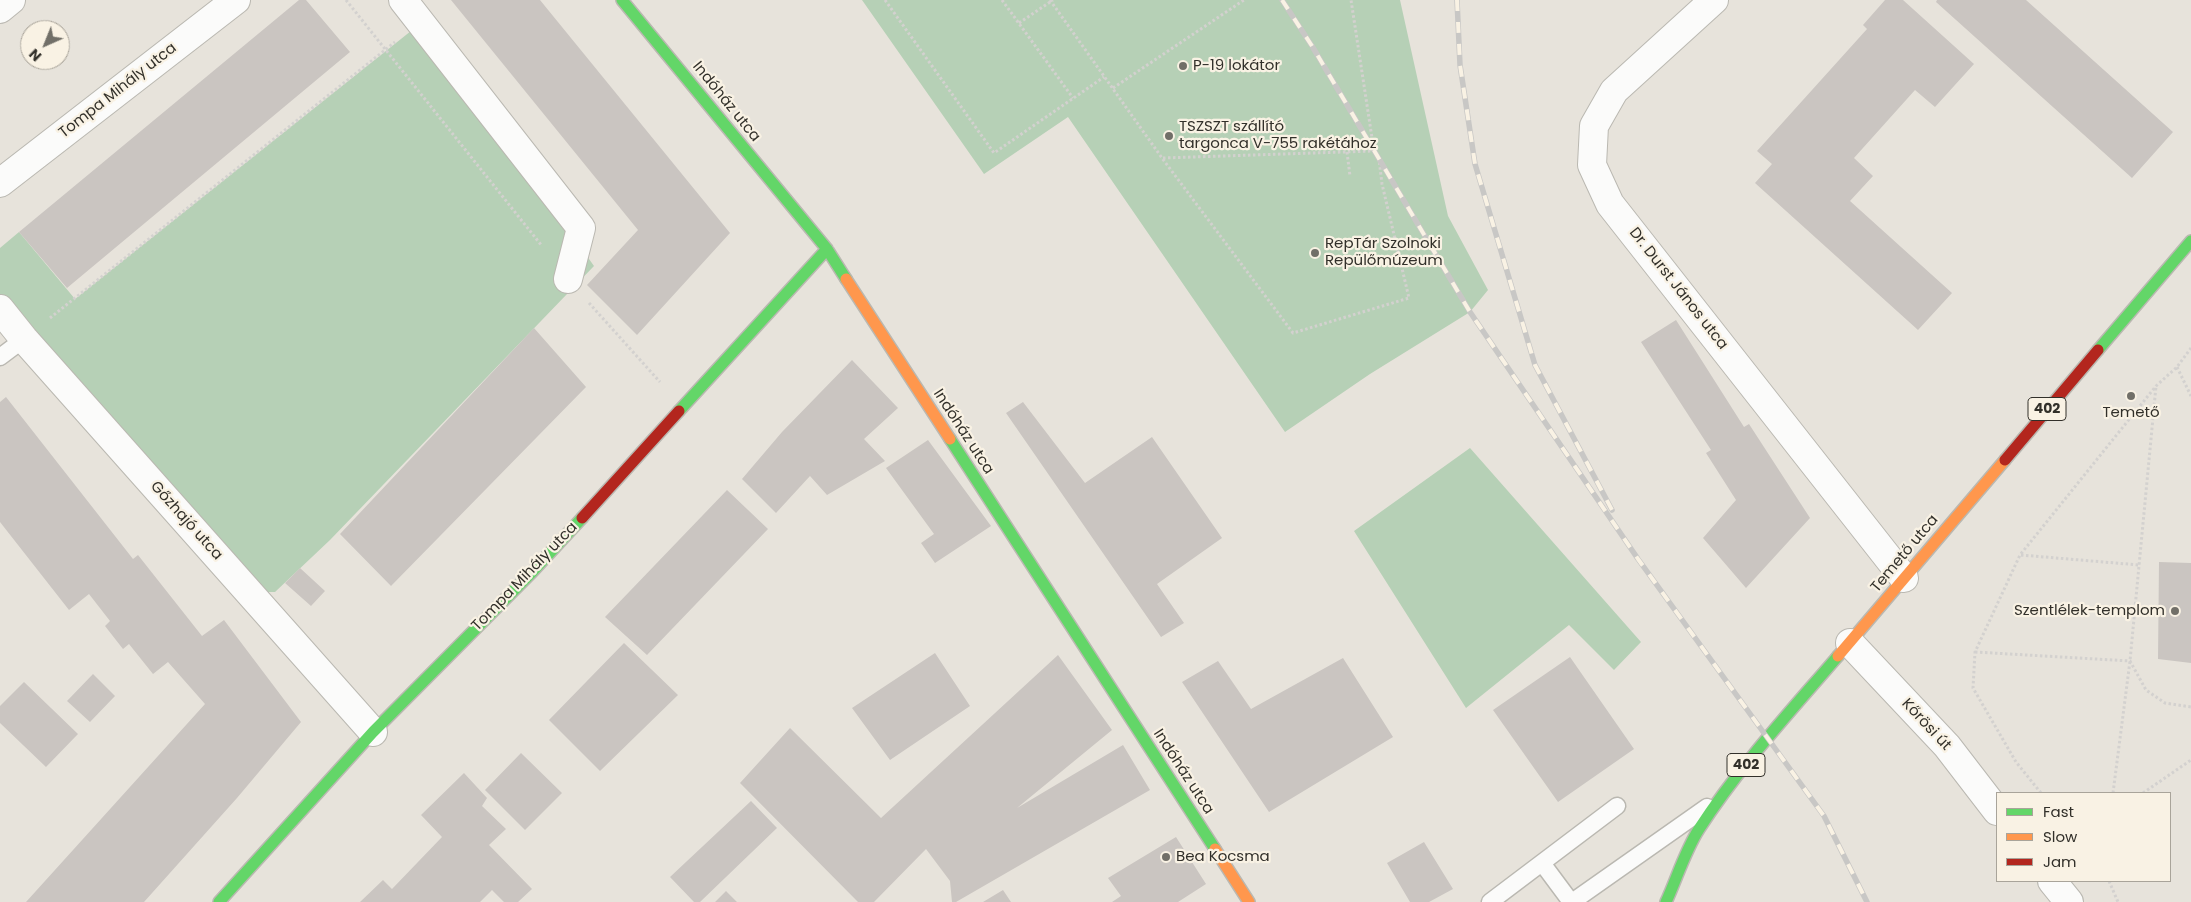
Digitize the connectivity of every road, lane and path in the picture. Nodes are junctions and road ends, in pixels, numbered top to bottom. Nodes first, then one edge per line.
1 (11, 0) edge
2 (236, 0) edge
3 (346, 0) edge
4 (403, 0) edge
5 (622, 0) edge
6 (885, 0) edge
7 (1002, 0) edge
8 (1051, 0) edge
9 (1244, 0) edge
10 (1351, 0) edge
11 (1714, 0) edge
12 (0, 9) edge
13 (421, 23) junction
14 (1019, 23) junction
15 (385, 49) junction
16 (1104, 76) junction
17 (1112, 88) junction
18 (1073, 98) junction
19 (1374, 151) junction
20 (1347, 152) junction
21 (1162, 158) junction
22 (1350, 176) dead end
23 (0, 183) edge
24 (2191, 241) edge
25 (827, 250) junction
26 (568, 279) junction
27 (0, 309) edge
28 (24, 339) junction
29 (2191, 348) edge
30 (0, 357) edge
31 (2177, 368) junction
32 (2156, 386) junction
33 (2191, 396) edge
34 (683, 408) junction
35 (2020, 555) junction
36 (2139, 565) junction
37 (1904, 578) junction
38 (1850, 643) junction
39 (1975, 652) junction
40 (2130, 661) junction
41 (2191, 707) edge
42 (373, 732) junction
43 (2191, 760) edge
44 (2039, 792) edge
45 (2113, 792) edge
46 (2144, 792) edge
47 (1721, 797) junction
48 (1617, 806) dead end
49 (1996, 810) edge
50 (1542, 863) junction
51 (2053, 882) edge
52 (2109, 882) edge
53 (227, 899) edge
54 (1249, 902) edge
55 (1490, 902) edge
56 (1571, 902) edge
57 (1666, 902) edge
58 (2068, 902) edge
59 (2118, 902) edge

1 - 12 street
2 - 23 street, Tompa Mihály utca
3 - 15 path
4 - 13 street
5 - 25 street, Indóház utca
6 - 18 path
7 - 14 path
8 - 14 path
8 - 16 path
9 - 17 path
10 - 19 path
11 - 37 street, Dr. Durst János utca
13 - 15 path
13 - 26 street
14 - 18 path
15 - 26 path
15 - 28 path
16 - 17 path
16 - 18 path
17 - 21 path
19 - 20 path
19 - 21 path
20 - 21 path
20 - 22 path
24 - 37 street, Temető utca / 402
25 - 34 street, Tompa Mihály utca
25 - 54 street, Indóház utca
26 - 34 path
27 - 28 street, Gőzhajó utca
28 - 30 lane
28 - 42 street, Gőzhajó utca
29 - 31 path
31 - 32 path
31 - 33 path
32 - 35 path
32 - 36 path
34 - 42 street, Tompa Mihály utca
35 - 36 path
35 - 39 path
36 - 40 path
37 - 38 street, Temető utca / 402
38 - 47 street, Temető utca / 402
38 - 49 street, Kőrösi út
39 - 40 path
39 - 44 path
40 - 41 path
40 - 45 path
42 - 53 street, Tompa Mihály utca
43 - 46 path
47 - 56 lane
47 - 57 street, Temető utca / 402
48 - 50 lane
50 - 55 lane
50 - 56 lane
51 - 58 street
52 - 59 path

